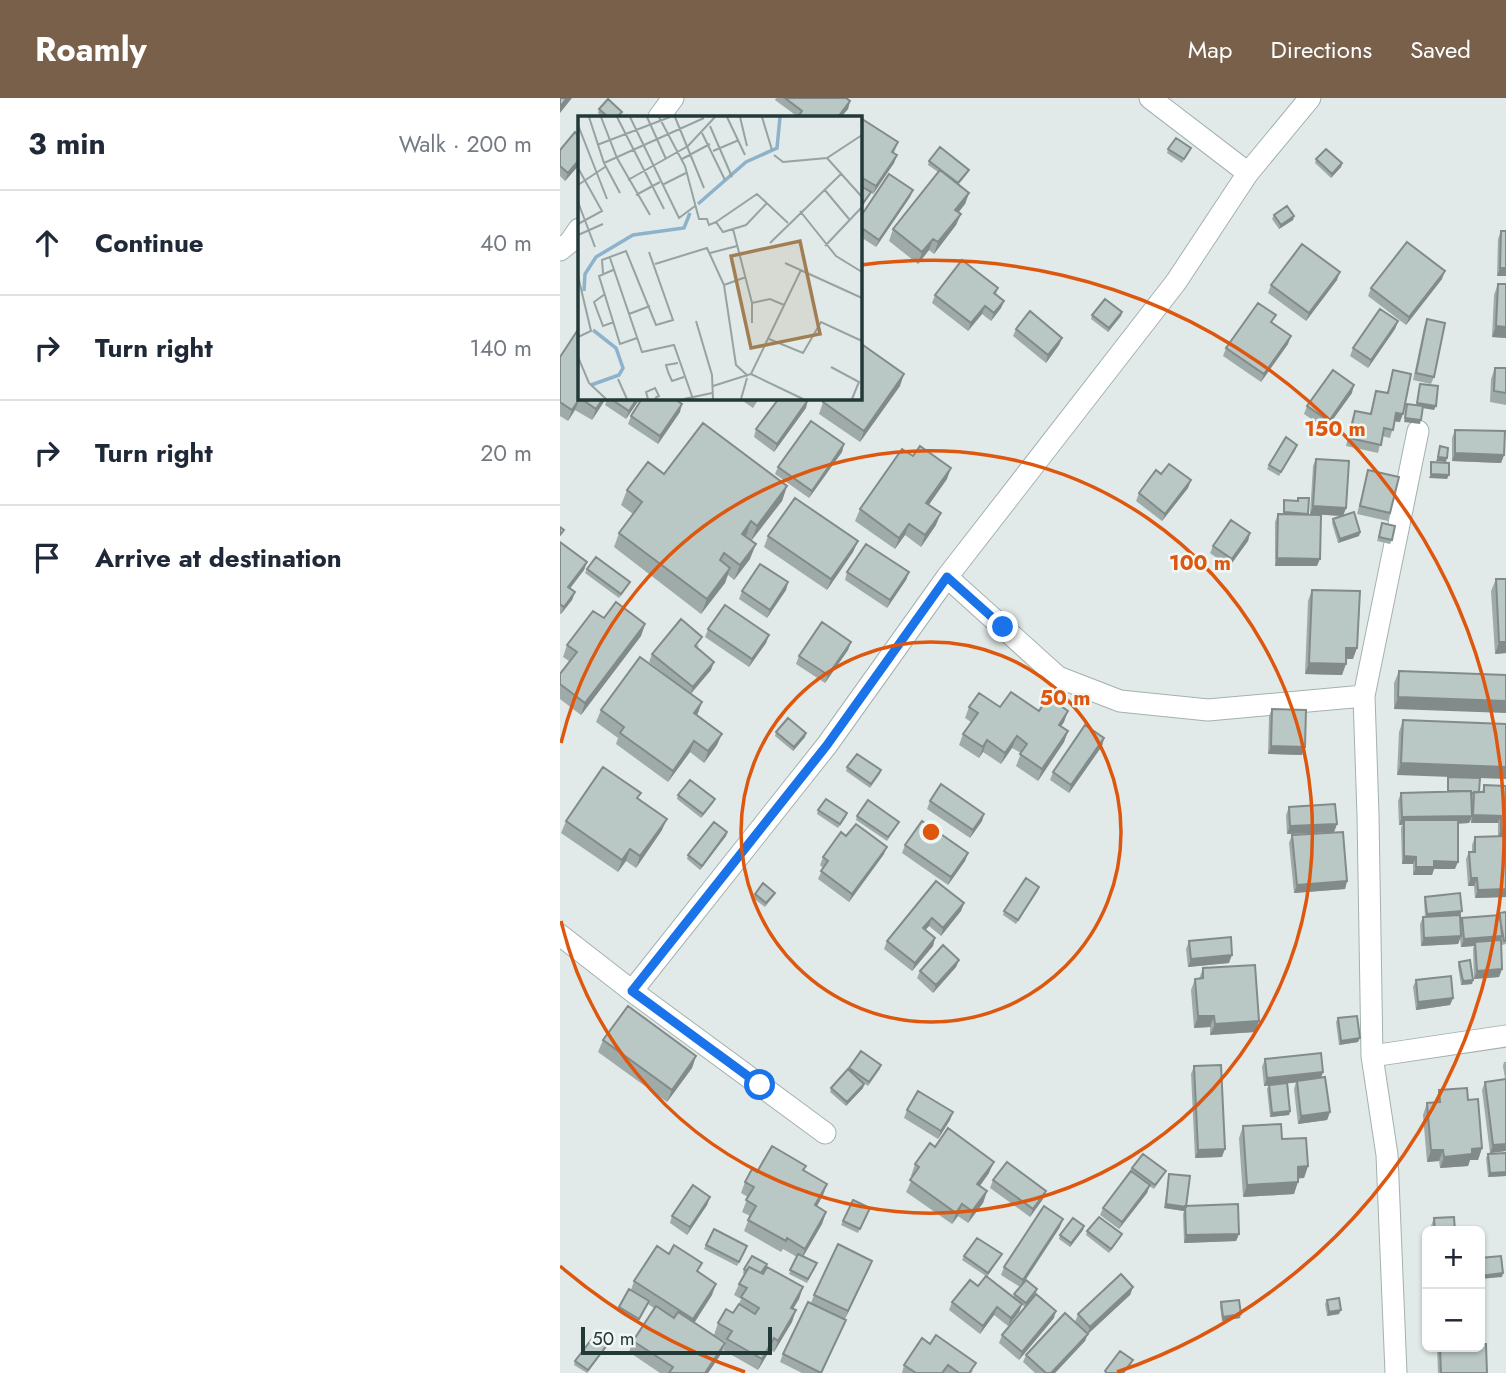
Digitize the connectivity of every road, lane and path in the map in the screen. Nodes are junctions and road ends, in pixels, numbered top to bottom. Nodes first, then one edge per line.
1 (673, 98) edge
2 (1150, 98) edge
3 (1310, 98) edge
4 (660, 116) edge
5 (1248, 173) junction
6 (578, 230) edge
7 (560, 250) edge
8 (1418, 431) dead end
9 (947, 577) junction
10 (1364, 696) junction
11 (560, 935) edge
12 (632, 991) junction
13 (1506, 1036) edge
14 (1372, 1056) junction
15 (825, 1133) dead end
16 (1396, 1373) edge

1 - 4 street
2 - 5 street
3 - 5 street
5 - 9 street
6 - 7 street
8 - 10 street
9 - 10 street
9 - 12 street
10 - 14 street
11 - 12 street
12 - 15 street
13 - 14 street
14 - 16 street

